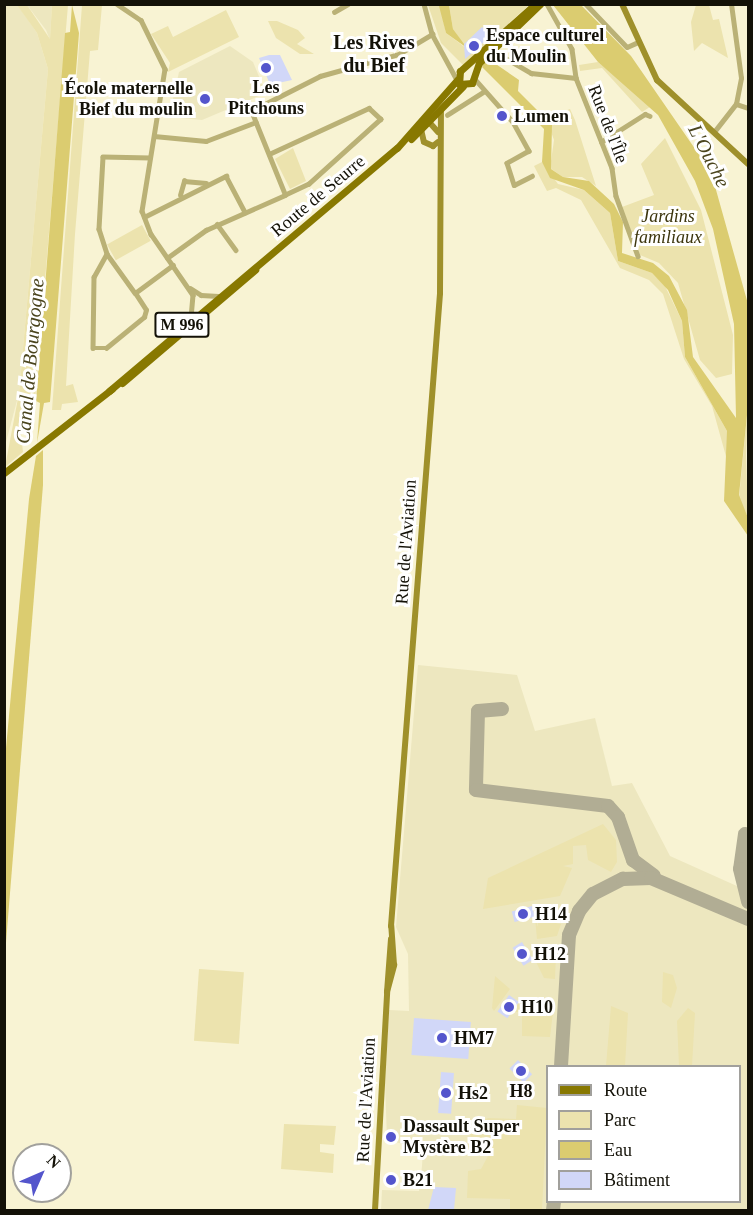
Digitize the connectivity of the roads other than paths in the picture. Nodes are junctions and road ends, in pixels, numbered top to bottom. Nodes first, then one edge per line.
1 (117, 4) edge
2 (172, 4) edge
3 (348, 4) edge
4 (424, 4) edge
5 (535, 4) edge
6 (540, 4) edge
7 (547, 4) edge
8 (586, 4) edge
9 (622, 4) edge
10 (731, 4) edge
11 (192, 5) edge
12 (334, 12) dead end
13 (432, 34) junction
14 (638, 42) junction
15 (490, 49) junction
16 (448, 63) junction
17 (470, 71) junction
18 (576, 78) junction
19 (457, 79) junction
20 (465, 86) junction
21 (482, 91) junction
22 (736, 104) junction
23 (748, 108) edge
24 (444, 113) junction
25 (650, 116) dead end
26 (256, 122) junction
27 (430, 123) junction
28 (418, 129) junction
29 (438, 132) junction
30 (714, 132) junction
31 (154, 135) junction
32 (409, 141) junction
33 (424, 142) junction
34 (438, 142) junction
35 (602, 142) junction
36 (431, 146) junction
37 (397, 148) junction
38 (269, 154) junction
39 (150, 158) junction
40 (438, 160) junction
41 (748, 164) edge
42 (532, 176) dead end
43 (208, 183) junction
44 (180, 195) junction
45 (285, 195) junction
46 (246, 212) junction
47 (144, 217) junction
48 (217, 224) junction
49 (236, 250) dead end
50 (107, 254) junction
51 (638, 256) dead end
52 (167, 258) junction
53 (173, 265) junction
54 (259, 265) junction
55 (190, 287) junction
56 (135, 293) junction
57 (201, 295) junction
58 (218, 296) junction
59 (196, 302) junction
60 (207, 309) junction
61 (191, 318) junction
62 (110, 390) junction
63 (4, 473) edge
64 (375, 1210) edge

1 - 31 street
2 - 11 street
3 - 12 street
4 - 13 street
5 - 15 main road
6 - 15 main road
7 - 18 street, Rue de l'Île
8 - 14 street
9 - 14 street
10 - 22 street
13 - 16 street
13 - 26 street
14 - 30 street
15 - 17 main road
15 - 18 street
16 - 17 street
16 - 19 street
17 - 19 main road
17 - 20 main road, Route de Seurre
17 - 21 street
18 - 35 street, Rue de l'Île
19 - 20 main road
19 - 28 main road, M 996
20 - 21 street
20 - 24 main road, Route de Seurre
21 - 24 street
21 - 42 street
22 - 23 street
22 - 30 street
24 - 27 main road, Route de Seurre / M 996
24 - 29 street, Rue de l'Aviation
25 - 35 street
26 - 31 street
26 - 38 street
27 - 28 main road, Route de Seurre / M 996
27 - 29 street
28 - 32 main road, Route de Seurre / M 996
28 - 33 street
28 - 37 main road, Route de Seurre / M 996
29 - 34 street, Rue de l'Aviation
30 - 41 street
31 - 39 street
32 - 33 street
32 - 37 main road, Route de Seurre / M 996
33 - 36 street
34 - 36 street
34 - 40 street, Rue de l'Aviation
35 - 51 street, Rue de l'Île
36 - 40 street
37 - 54 main road, Route de Seurre / M 996
38 - 45 street
38 - 45 street
39 - 47 street
39 - 50 street
40 - 64 street, Rue de l'Aviation
43 - 44 street
43 - 44 street
43 - 46 street
44 - 47 street
45 - 46 street
46 - 48 street
47 - 52 street
48 - 49 street
48 - 52 street
50 - 56 street
50 - 56 street
52 - 53 street
53 - 55 street
53 - 56 street
54 - 58 main road, Route de Seurre / M 996
54 - 60 main road, Route de Seurre / M 996
55 - 57 street
55 - 59 street
57 - 58 street
57 - 60 street
58 - 60 main road, Route de Seurre / M 996
59 - 60 street
59 - 61 street
60 - 61 main road, Route de Seurre / M 996
60 - 62 main road, Route de Seurre / M 996
61 - 62 main road, Route de Seurre / M 996
62 - 63 main road, Route de Seurre

